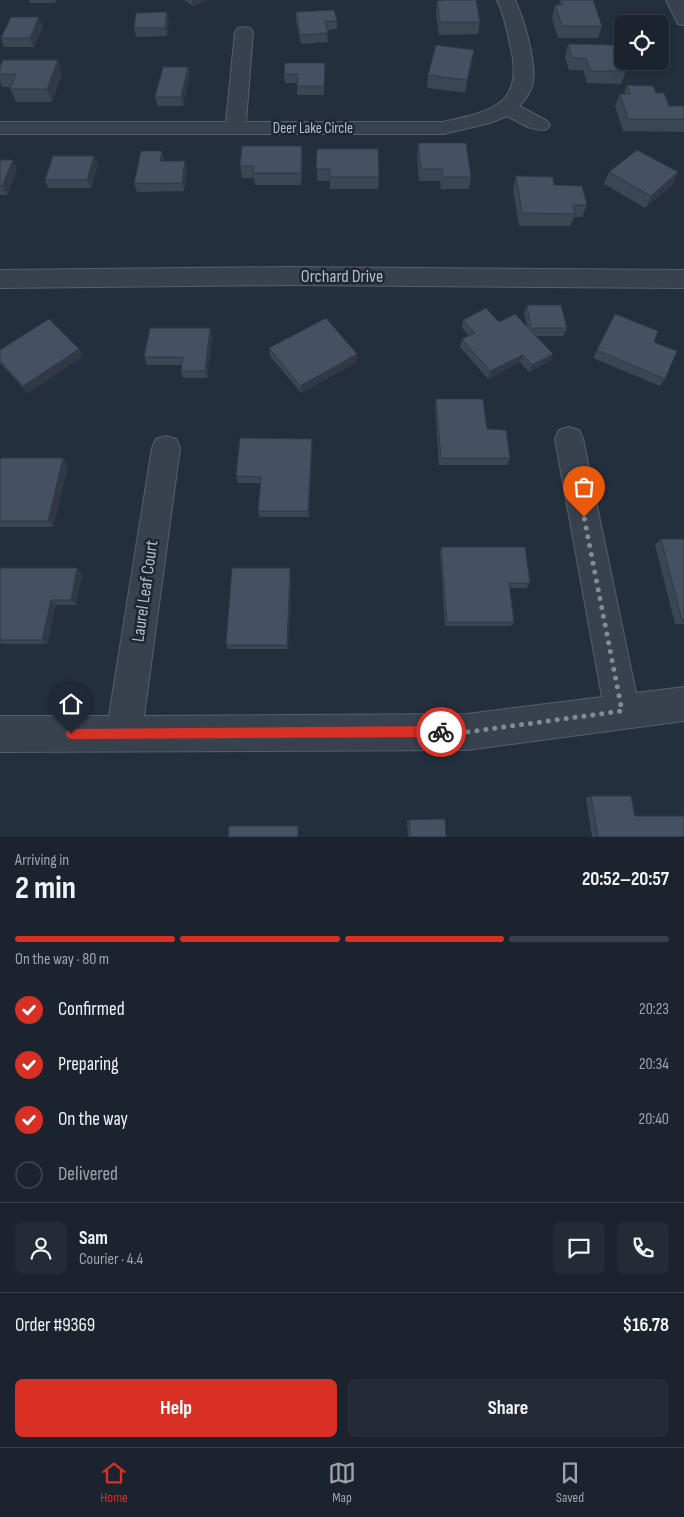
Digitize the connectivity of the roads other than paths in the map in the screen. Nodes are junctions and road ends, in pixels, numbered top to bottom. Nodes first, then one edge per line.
1 (506, 0) edge
2 (675, 0) edge
3 (684, 20) edge
4 (244, 32) dead end
5 (507, 108) junction
6 (540, 126) dead end
7 (0, 128) edge
8 (235, 129) junction
9 (0, 279) edge
10 (684, 280) edge
11 (569, 440) dead end
12 (166, 448) dead end
13 (684, 704) edge
14 (622, 711) junction
15 (0, 734) edge
16 (124, 734) junction

1 - 5 street, Deer Lake Circle
2 - 3 street
4 - 8 street
5 - 6 street
5 - 8 street, Deer Lake Circle
7 - 8 street, Deer Lake Circle
9 - 10 street, Orchard Drive
11 - 14 street
12 - 16 street, Laurel Leaf Court
13 - 14 street
14 - 16 street
15 - 16 street

